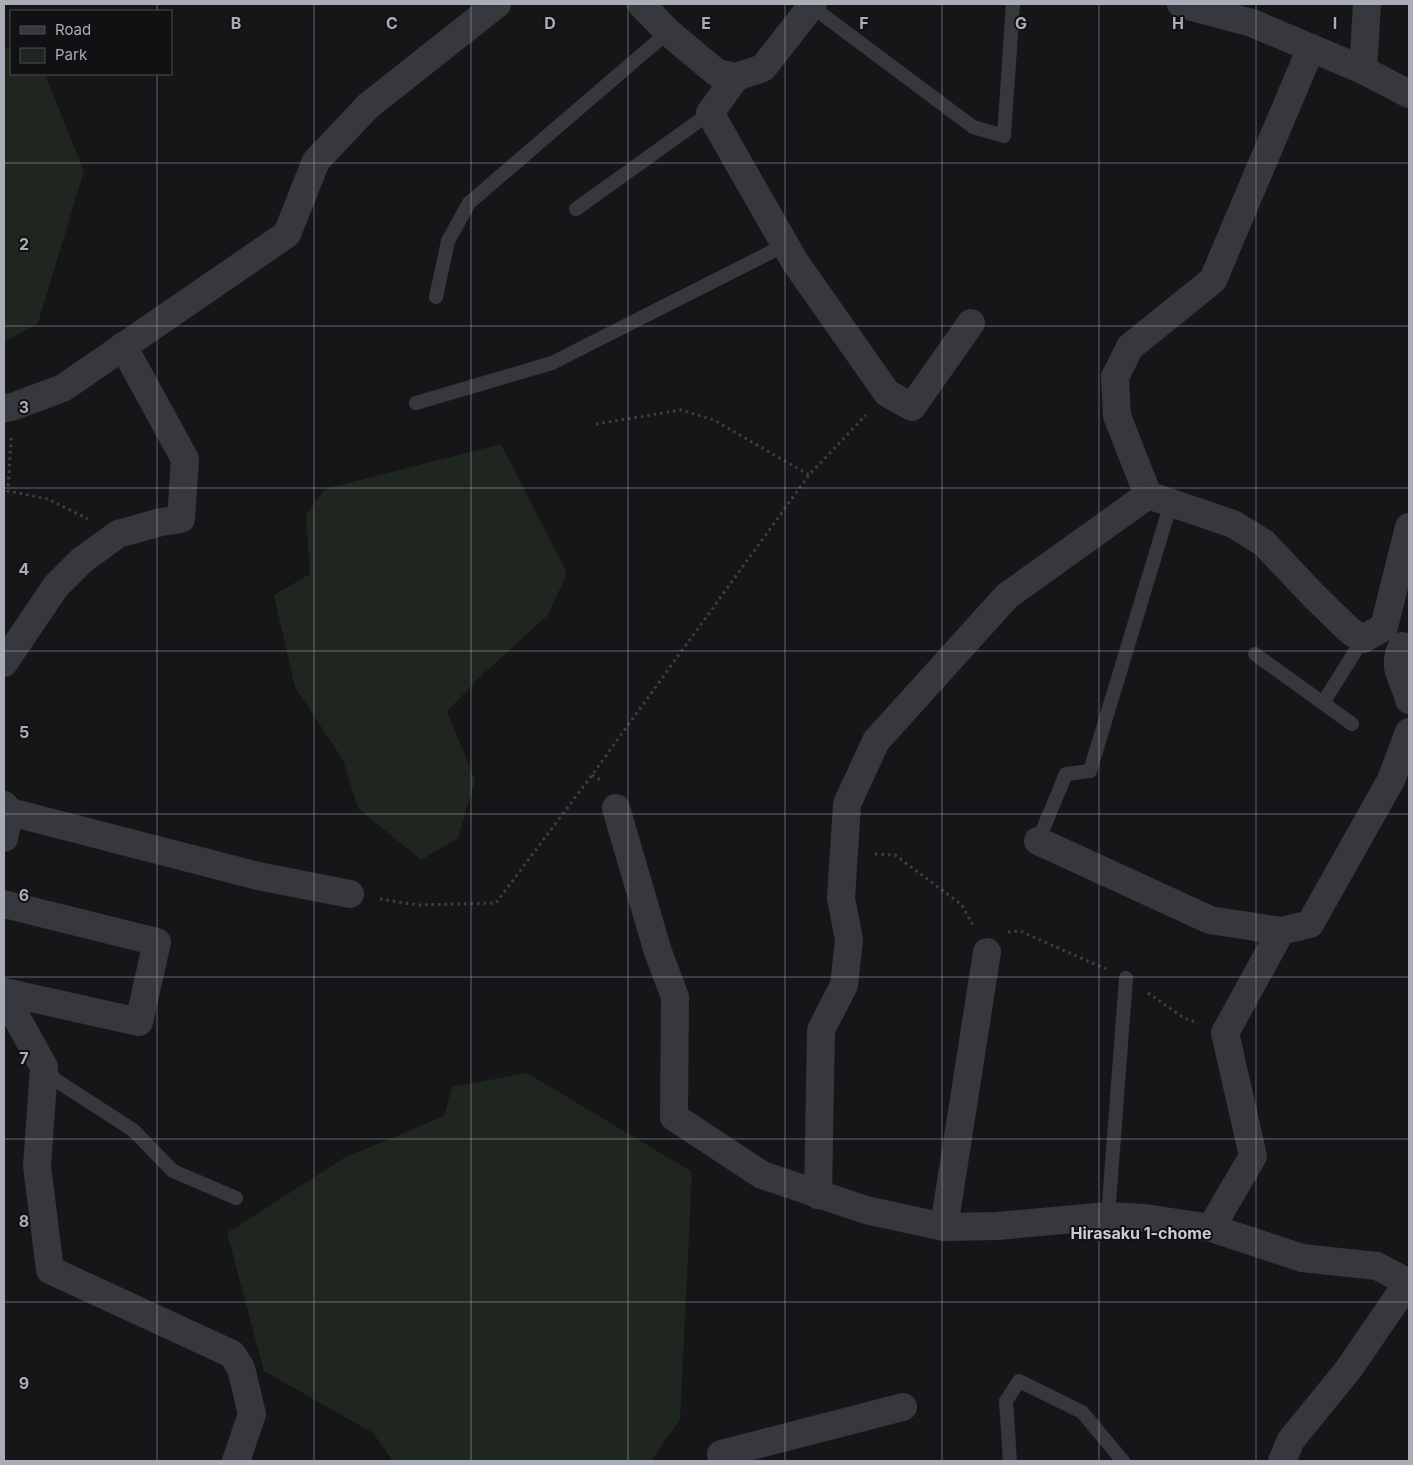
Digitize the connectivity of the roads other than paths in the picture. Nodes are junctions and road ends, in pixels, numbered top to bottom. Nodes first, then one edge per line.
1 (497, 4) edge
2 (641, 4) edge
3 (1013, 4) edge
4 (1181, 4) edge
5 (1367, 4) edge
6 (812, 5) edge
7 (668, 32) junction
8 (1310, 48) junction
9 (1363, 70) junction
10 (736, 77) junction
11 (1409, 94) edge
12 (710, 113) junction
13 (576, 209) dead end
14 (785, 245) junction
15 (436, 297) dead end
16 (971, 323) dead end
17 (123, 346) junction
18 (416, 403) dead end
19 (8, 408) edge
20 (1159, 499) junction
21 (1407, 543) edge
22 (1390, 641) edge
23 (1255, 654) dead end
24 (4, 662) edge
25 (1409, 700) edge
26 (1323, 703) junction
27 (1352, 724) dead end
28 (1409, 732) edge
29 (616, 808) dead end
30 (6, 818) edge
31 (1038, 840) joint
32 (350, 894) road end
33 (4, 904) edge
34 (1281, 931) junction
35 (987, 952) road end
36 (1126, 978) dead end
37 (4, 993) edge
38 (44, 1067) junction
39 (818, 1195) junction
40 (236, 1198) dead end
41 (1108, 1216) junction
42 (944, 1227) junction
43 (1212, 1228) junction
44 (1409, 1282) edge
45 (903, 1407) dead end
46 (236, 1461) edge
47 (724, 1461) edge
48 (1010, 1461) edge
49 (1123, 1461) edge
50 (1282, 1461) edge

1 - 17 street
2 - 7 street
3 - 6 lane
4 - 8 street
5 - 9 street
6 - 10 street
7 - 10 street
7 - 15 lane
8 - 9 street
8 - 20 street
9 - 11 street
10 - 12 street
12 - 13 lane
12 - 14 street
14 - 16 street
14 - 18 lane
17 - 19 street
17 - 24 street
20 - 22 street
20 - 31 lane
20 - 39 street
21 - 22 street
22 - 25 street
22 - 26 lane
23 - 26 lane
26 - 27 lane
28 - 34 street
29 - 39 street
30 - 32 street
31 - 34 street
33 - 37 street
34 - 43 street
35 - 42 street
36 - 41 lane
37 - 38 street
38 - 40 lane
38 - 46 street
39 - 42 street
41 - 42 street
41 - 43 street
43 - 44 street
44 - 50 street
45 - 47 street
48 - 49 lane

